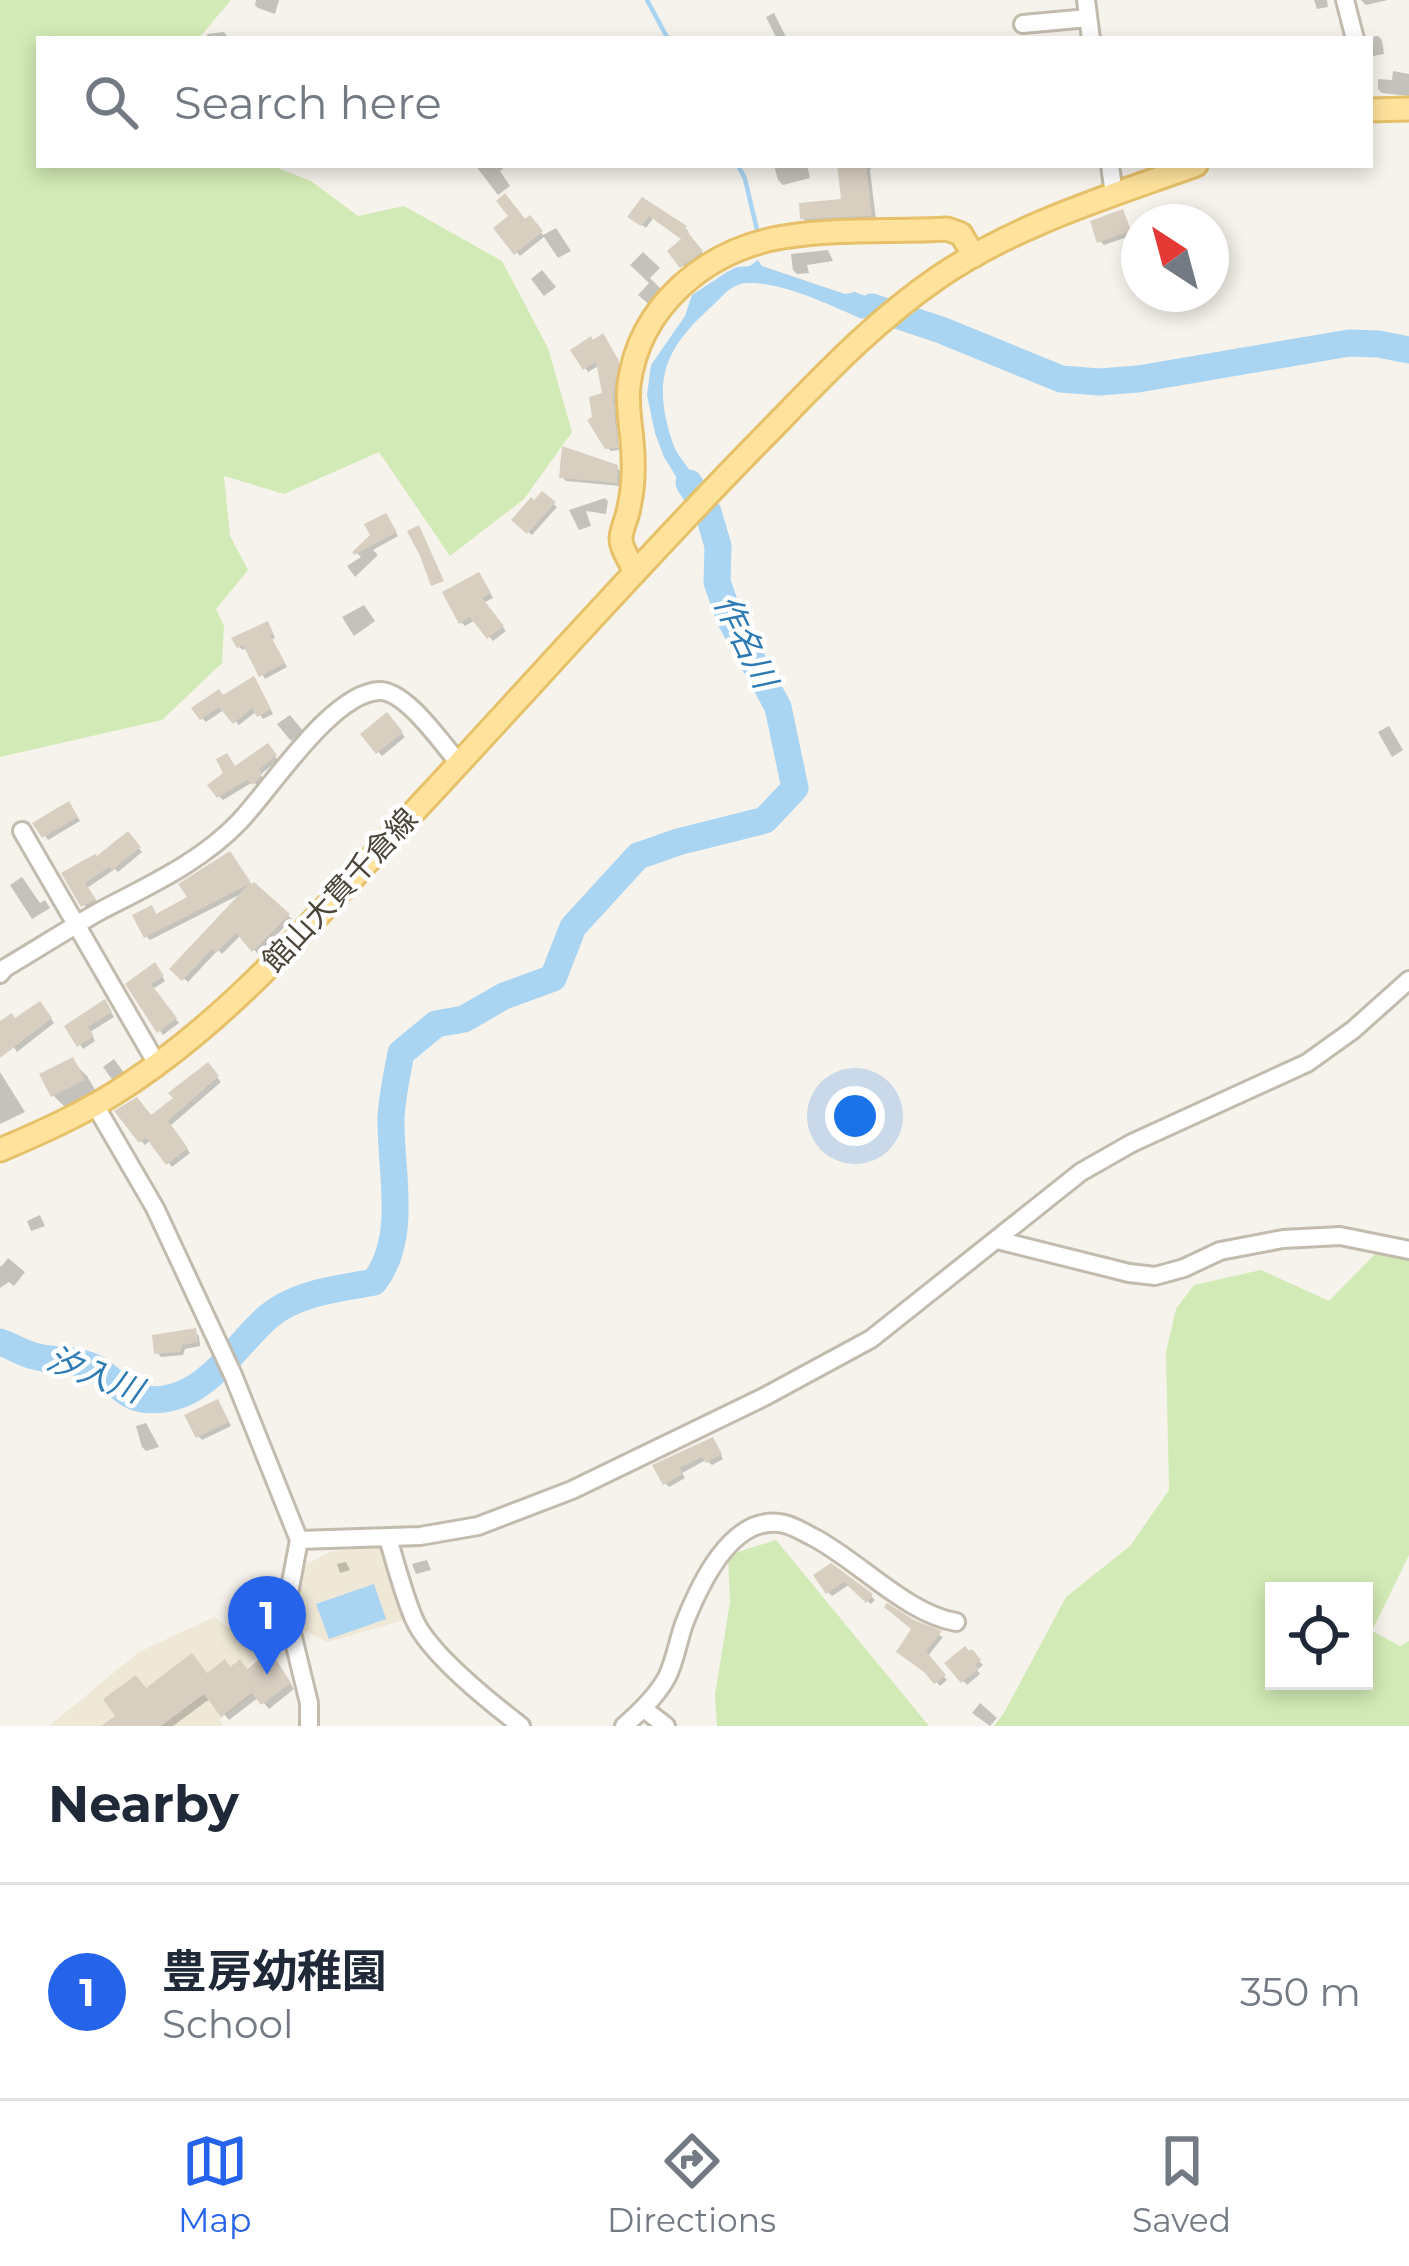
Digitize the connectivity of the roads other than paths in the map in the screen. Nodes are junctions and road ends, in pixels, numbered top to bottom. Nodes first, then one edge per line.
1 (1345, 0) edge
2 (1087, 9) edge
3 (1023, 24) dead end
4 (1354, 36) edge
5 (1373, 105) edge
6 (1409, 109) edge
7 (1110, 168) edge
8 (1188, 168) edge
9 (1114, 195) junction
10 (974, 256) junction
11 (634, 572) junction
12 (459, 764) junction
13 (22, 831) dead end
14 (78, 923) junction
15 (0, 974) edge
16 (1409, 980) edge
17 (158, 1064) junction
18 (94, 1105) junction
19 (0, 1150) edge
20 (997, 1240) junction
21 (1409, 1250) edge
22 (388, 1538) junction
23 (299, 1540) junction
24 (956, 1622) dead end
25 (644, 1708) junction
26 (308, 1726) edge
27 (521, 1726) edge
28 (624, 1726) edge
29 (666, 1726) edge

1 - 4 street
2 - 3 street
5 - 6 main road
7 - 9 street
8 - 9 main road, 館山大貫千倉線
9 - 10 main road, 館山大貫千倉線
10 - 11 main road, 館山大貫千倉線
10 - 11 main road
11 - 12 main road, 館山大貫千倉線
12 - 14 street
12 - 17 main road, 館山大貫千倉線
13 - 14 street
14 - 15 street
14 - 17 street
16 - 20 street
17 - 18 main road, 館山大貫千倉線
18 - 19 main road, 館山大貫千倉線
18 - 23 street
20 - 21 street
20 - 22 street
22 - 23 street
22 - 27 street
23 - 26 street
24 - 25 street
25 - 28 street
25 - 29 street

